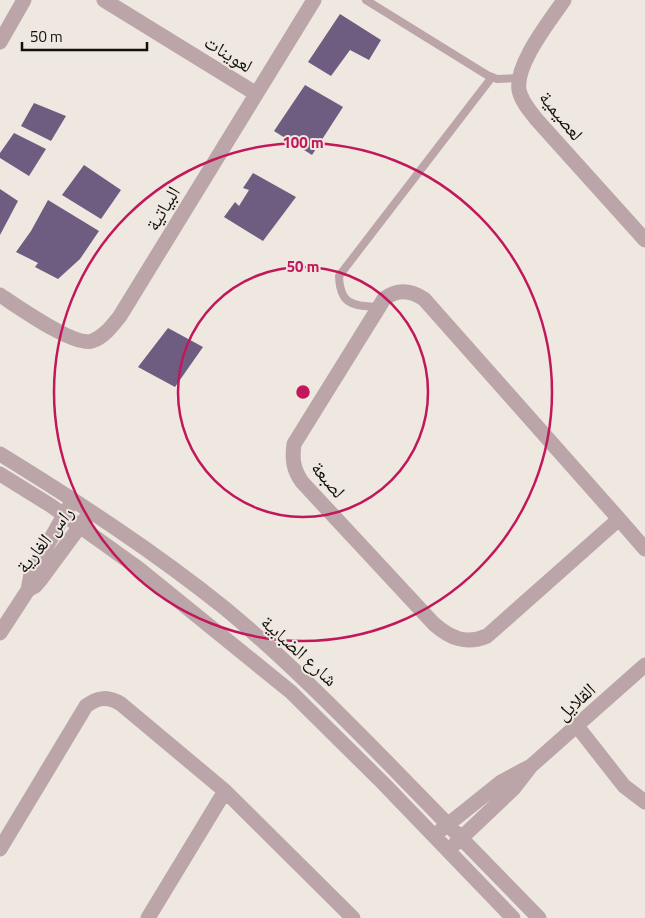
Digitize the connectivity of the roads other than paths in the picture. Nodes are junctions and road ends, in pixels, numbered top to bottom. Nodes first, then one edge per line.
1 (24, 0) edge
2 (104, 0) edge
3 (314, 0) edge
4 (366, 0) edge
5 (564, 0) edge
6 (0, 42) edge
7 (492, 77) junction
8 (520, 78) junction
9 (255, 93) junction
10 (645, 240) edge
11 (0, 295) edge
12 (377, 307) junction
13 (0, 454) edge
14 (0, 474) edge
15 (73, 500) junction
16 (91, 512) junction
17 (64, 515) junction
18 (619, 519) junction
19 (80, 526) junction
20 (645, 549) edge
21 (28, 590) junction
22 (0, 633) edge
23 (645, 665) edge
24 (577, 726) junction
25 (531, 766) junction
26 (225, 791) junction
27 (645, 802) edge
28 (448, 824) junction
29 (434, 835) junction
30 (461, 838) junction
31 (0, 849) edge
32 (448, 850) junction
33 (351, 917) edge
34 (148, 918) edge
35 (513, 918) edge
36 (539, 918) edge

1 - 6 street
2 - 9 street, لعوينات
3 - 9 street, البياتية
4 - 7 lane
5 - 8 street, لعصيمية
7 - 8 lane
7 - 12 lane
8 - 10 street, لعصيمية
9 - 11 street, البياتية
12 - 18 street, لصبعة
12 - 18 street, لصبعة
13 - 15 street, شارع الضبابية
14 - 17 street, شارع الضبابية
15 - 16 street, شارع الضبابية
15 - 17 street, راس الغارية
16 - 19 street, راس الغارية
16 - 28 street, شارع الضبابية
17 - 19 street, شارع الضبابية
17 - 21 street, راس الغارية
18 - 20 street, لصبعة
19 - 21 street, راس الغارية
19 - 29 street, شارع الضبابية
21 - 22 street, راس الغارية
23 - 24 street, القلايل
24 - 25 street, القلايل
24 - 27 street
25 - 28 street, القلايل
25 - 30 street, القلايل
26 - 31 street
26 - 33 street
26 - 34 street
28 - 29 street, القلايل
28 - 30 street, شارع الضبابية
29 - 32 street, شارع الضبابية
30 - 32 street, القلايل
30 - 36 street, شارع الضبابية
32 - 35 street, شارع الضبابية

